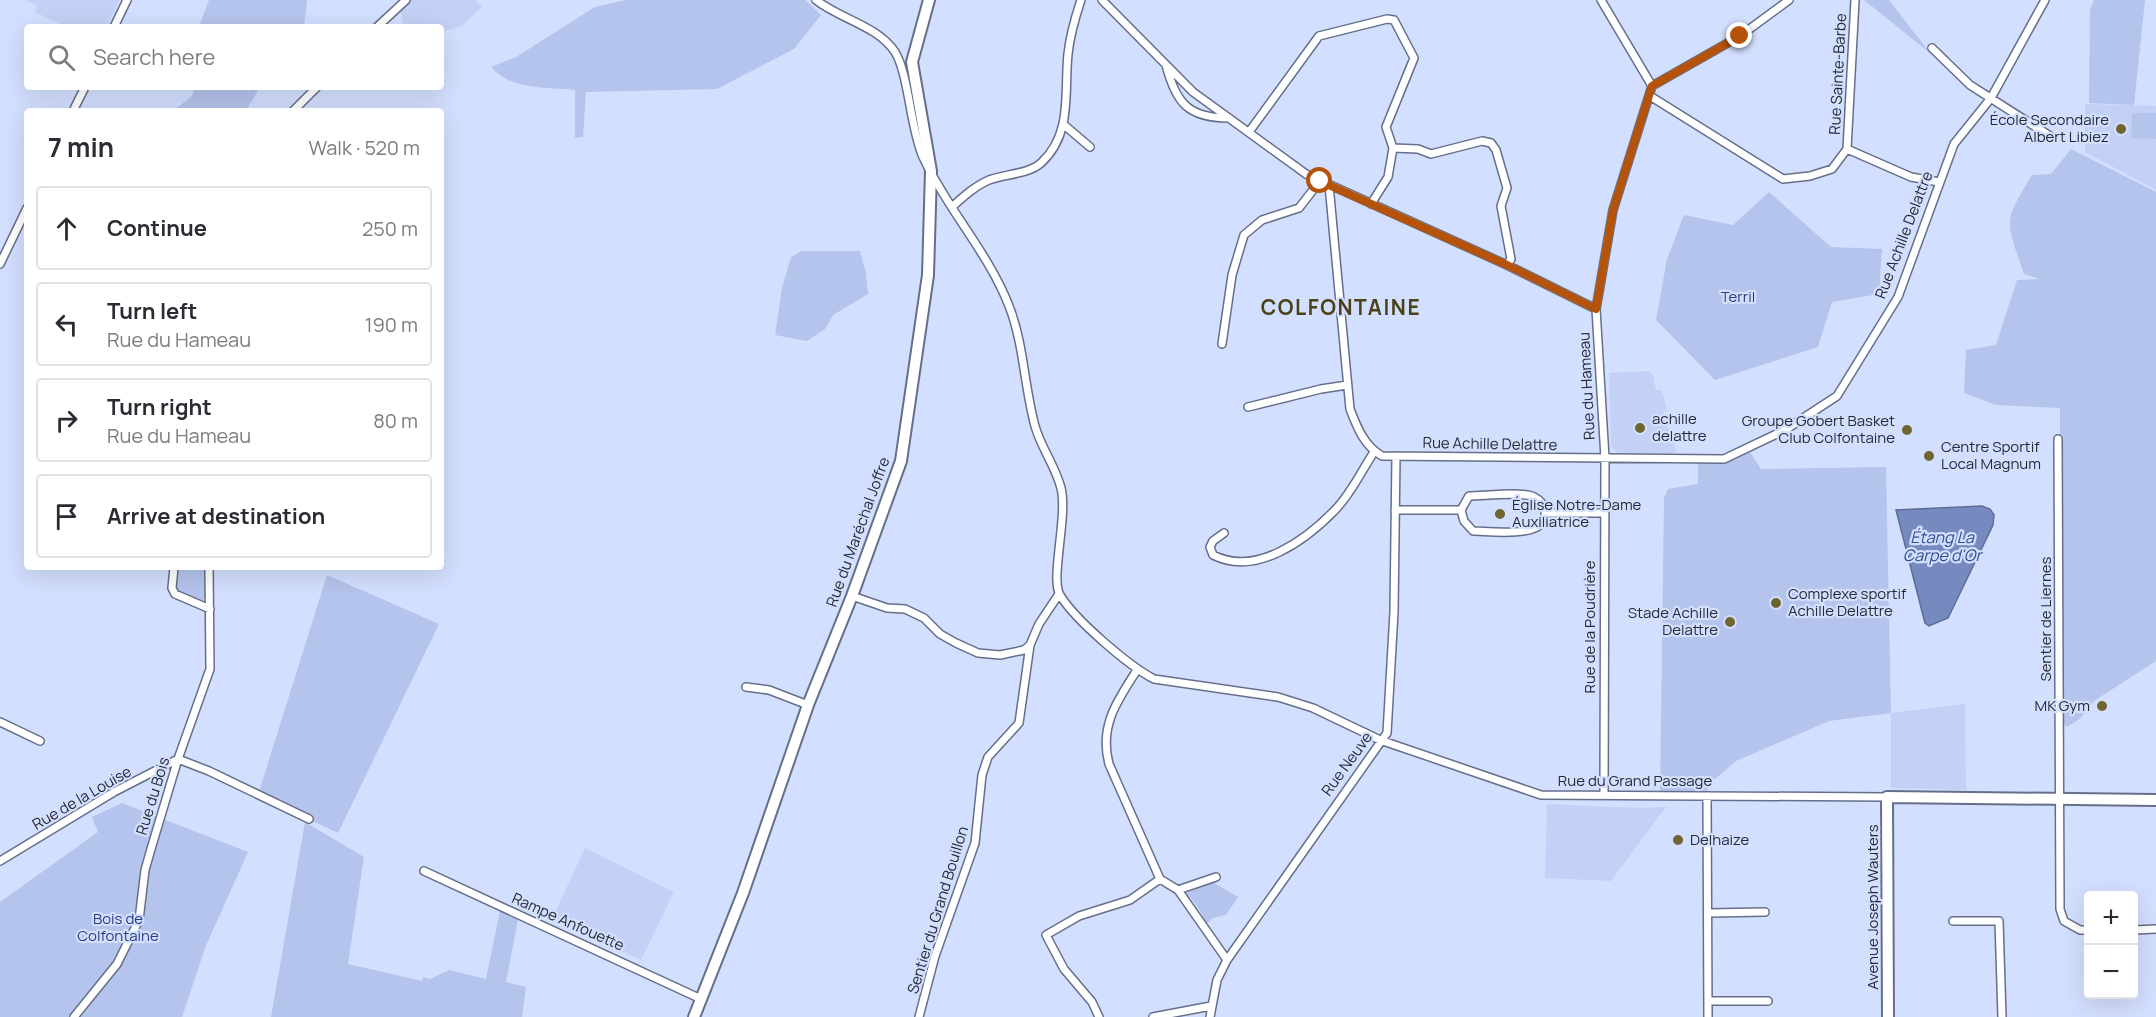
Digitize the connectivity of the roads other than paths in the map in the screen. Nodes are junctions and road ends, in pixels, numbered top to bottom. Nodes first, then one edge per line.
1 (127, 0) edge
2 (406, 0) edge
3 (929, 0) edge
4 (1081, 0) edge
5 (1102, 0) edge
6 (1600, 0) edge
7 (1789, 0) edge
8 (1855, 0) edge
9 (2044, 0) edge
10 (818, 1) edge
11 (115, 24) edge
12 (380, 24) edge
13 (1932, 48) dead end
14 (1166, 63) junction
15 (1652, 86) junction
16 (84, 90) edge
17 (314, 90) edge
18 (1650, 96) junction
19 (1991, 98) junction
20 (75, 108) edge
21 (296, 108) edge
22 (1229, 118) junction
23 (1063, 124) junction
24 (1249, 132) junction
25 (2050, 136) dead end
26 (1090, 147) dead end
27 (1393, 148) junction
28 (1847, 149) junction
29 (931, 171) junction
30 (1320, 181) junction
31 (1939, 182) junction
32 (1329, 185) junction
33 (1371, 204) junction
34 (952, 207) junction
35 (24, 214) edge
36 (0, 264) edge
37 (1507, 265) junction
38 (1596, 309) junction
39 (1222, 344) dead end
40 (1347, 385) junction
41 (1248, 407) dead end
42 (2058, 439) dead end
43 (1374, 452) junction
44 (1396, 456) junction
45 (1605, 458) junction
46 (1395, 510) junction
47 (1461, 510) junction
48 (1546, 513) junction
49 (1604, 513) junction
50 (1224, 532) dead end
51 (174, 570) edge
52 (208, 570) edge
53 (1059, 594) junction
54 (852, 596) junction
55 (210, 609) junction
56 (1030, 645) junction
57 (1137, 670) junction
58 (746, 687) dead end
59 (808, 705) junction
60 (0, 722) edge
61 (1380, 740) junction
62 (40, 741) dead end
63 (178, 759) junction
64 (1604, 795) junction
65 (1707, 796) junction
66 (1887, 797) junction
67 (2061, 798) junction
68 (2156, 800) edge
69 (309, 819) dead end
70 (0, 861) edge
71 (424, 871) dead end
72 (1216, 877) dead end
73 (1160, 879) junction
74 (1178, 890) junction
75 (1765, 912) dead end
76 (1708, 913) junction
77 (1953, 921) dead end
78 (2156, 929) edge
79 (2084, 930) edge
80 (2138, 930) edge
81 (1227, 960) junction
82 (701, 999) junction
83 (1768, 1000) dead end
84 (1708, 1001) junction
85 (1211, 1006) junction
86 (74, 1017) edge
87 (694, 1017) edge
88 (919, 1017) edge
89 (1099, 1017) edge
90 (1153, 1017) edge
91 (1210, 1017) edge
92 (1708, 1017) edge
93 (1888, 1017) edge
94 (2002, 1017) edge

1 - 11 street
2 - 12 street
3 - 29 street, Rue du Maréchal Joffre
4 - 23 street
5 - 14 street
6 - 15 street
7 - 15 street
8 - 28 street, Rue Sainte-Barbe
9 - 19 street, Rue Achille Delattre
10 - 29 street
13 - 19 street
14 - 22 street
14 - 22 street
15 - 18 street, Rue du Hameau
16 - 20 street
17 - 21 street
18 - 28 street
18 - 38 street, Rue du Hameau
19 - 25 street
19 - 31 street, Rue Achille Delattre
22 - 24 street
23 - 26 street
23 - 34 street
24 - 27 street
24 - 30 street
27 - 33 street
27 - 37 street
28 - 31 street
29 - 34 street
29 - 54 street, Rue du Maréchal Joffre
30 - 32 street
30 - 39 street
31 - 45 street, Rue Achille Delattre
32 - 33 street
32 - 40 street
33 - 37 street
34 - 53 street
35 - 36 street
37 - 38 street
38 - 45 street, Rue du Hameau
40 - 41 street
40 - 43 street
42 - 67 street, Sentier de Liernes
43 - 44 street, Rue Achille Delattre
43 - 50 street
44 - 45 street, Rue Achille Delattre
44 - 46 street, Rue Neuve
45 - 49 street, Rue de la Poudrière
46 - 47 street
46 - 61 street, Rue Neuve
47 - 48 street
47 - 48 street
48 - 49 street
49 - 64 street, Rue de la Poudrière
51 - 55 street
52 - 55 street, Rue du Bois
53 - 56 street, Sentier du Grand Bouillon
53 - 57 street
54 - 56 street
54 - 59 street, Rue du Maréchal Joffre
55 - 63 street, Rue du Bois
56 - 88 street, Sentier du Grand Bouillon
57 - 61 street, Rue du Grand Passage
57 - 73 street
58 - 59 street
59 - 82 street, Rue du Maréchal Joffre
60 - 62 street
61 - 64 street, Rue du Grand Passage
61 - 81 street, Rue Neuve
63 - 69 street
63 - 70 street, Rue de la Louise
63 - 86 street, Rue du Bois
64 - 65 street, Rue du Grand Passage
65 - 66 street, Rue du Grand Passage
65 - 76 street
66 - 67 street, Rue du Grand Passage
66 - 93 street, Avenue Joseph Wauters
67 - 68 street, Rue du Grand Passage
67 - 79 street, Sentier de Liernes
71 - 82 street, Rampe Anfouette
72 - 74 street
73 - 74 street
73 - 89 street
74 - 81 street
75 - 76 street
76 - 84 street
77 - 94 street
78 - 80 street
81 - 85 street, Rue Neuve
82 - 87 street, Rue du Maréchal Joffre
83 - 84 street
84 - 92 street
85 - 90 street
85 - 91 street, Rue Neuve

